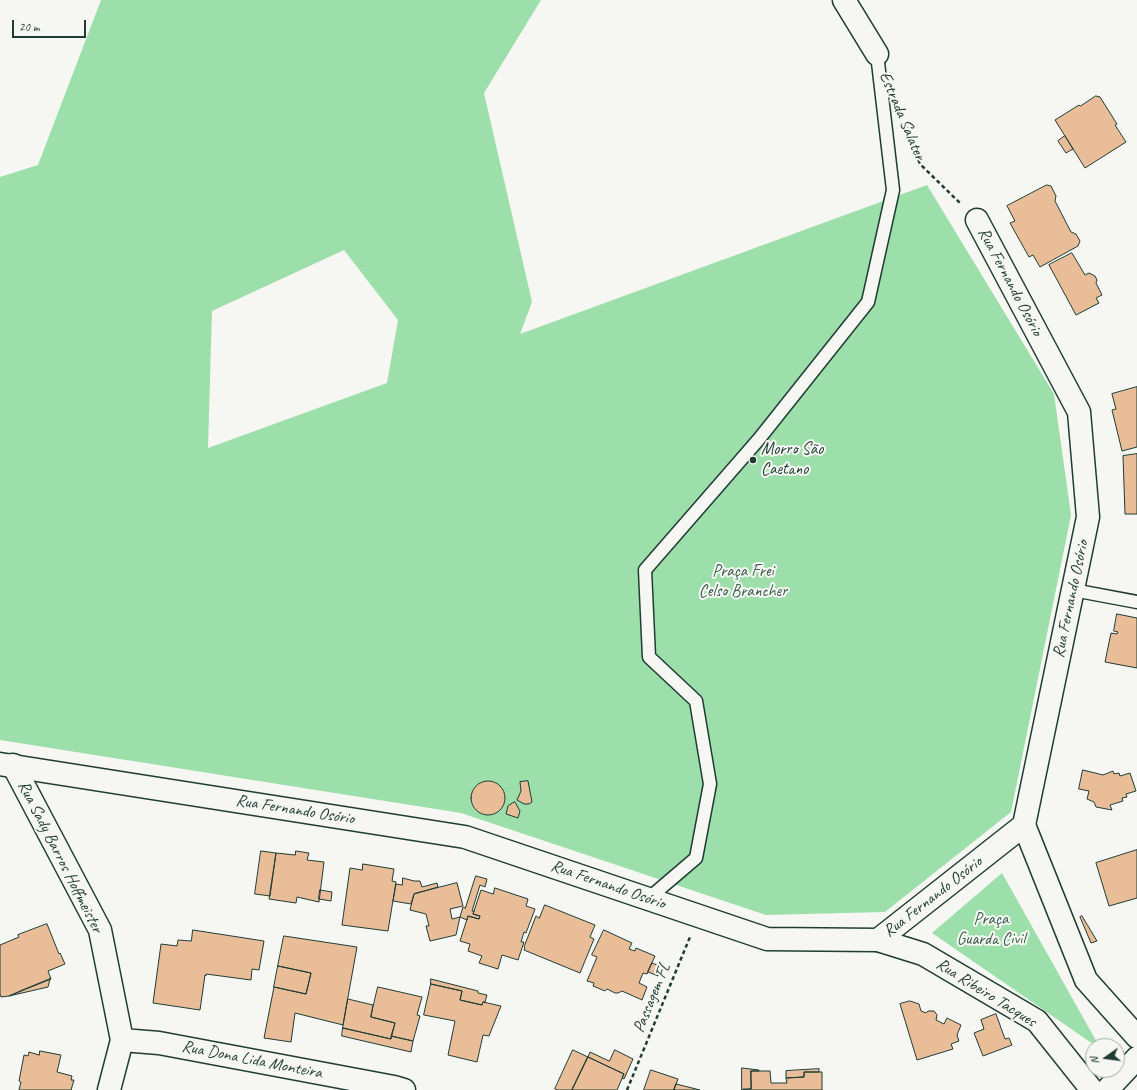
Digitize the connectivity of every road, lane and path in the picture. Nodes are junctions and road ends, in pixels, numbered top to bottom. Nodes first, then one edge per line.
1 (844, 0) edge
2 (877, 54) joint
3 (903, 120) dead end
4 (977, 220) joint
5 (1073, 590) junction
6 (1137, 602) edge
7 (7, 764) edge
8 (1024, 825) junction
9 (648, 899) junction
10 (698, 915) junction
11 (878, 940) junction
12 (1137, 1037) edge
13 (122, 1040) junction
14 (1137, 1058) edge
15 (109, 1090) edge
16 (404, 1090) edge
17 (627, 1090) edge
18 (1092, 1090) edge
19 (1107, 1090) edge

1 - 2 street, Estrada Salater
2 - 9 lane
3 - 4 path, Estrada Salater
4 - 5 street, Rua Fernando Osório
5 - 6 lane
5 - 8 street, Rua Fernando Osório
7 - 9 street, Rua Fernando Osório
7 - 13 street, Rua Sady Barros Hoffmeister
8 - 11 street, Rua Fernando Osório
8 - 12 street
9 - 10 street, Rua Fernando Osório
10 - 11 street, Rua Fernando Osório
10 - 17 path, Passagem FL
11 - 18 street, Rua Ribeiro Tacques
13 - 15 street, Rua Sady Barros Hoffmeister
13 - 16 street, Rua Dona Lida Monteira
14 - 19 street

